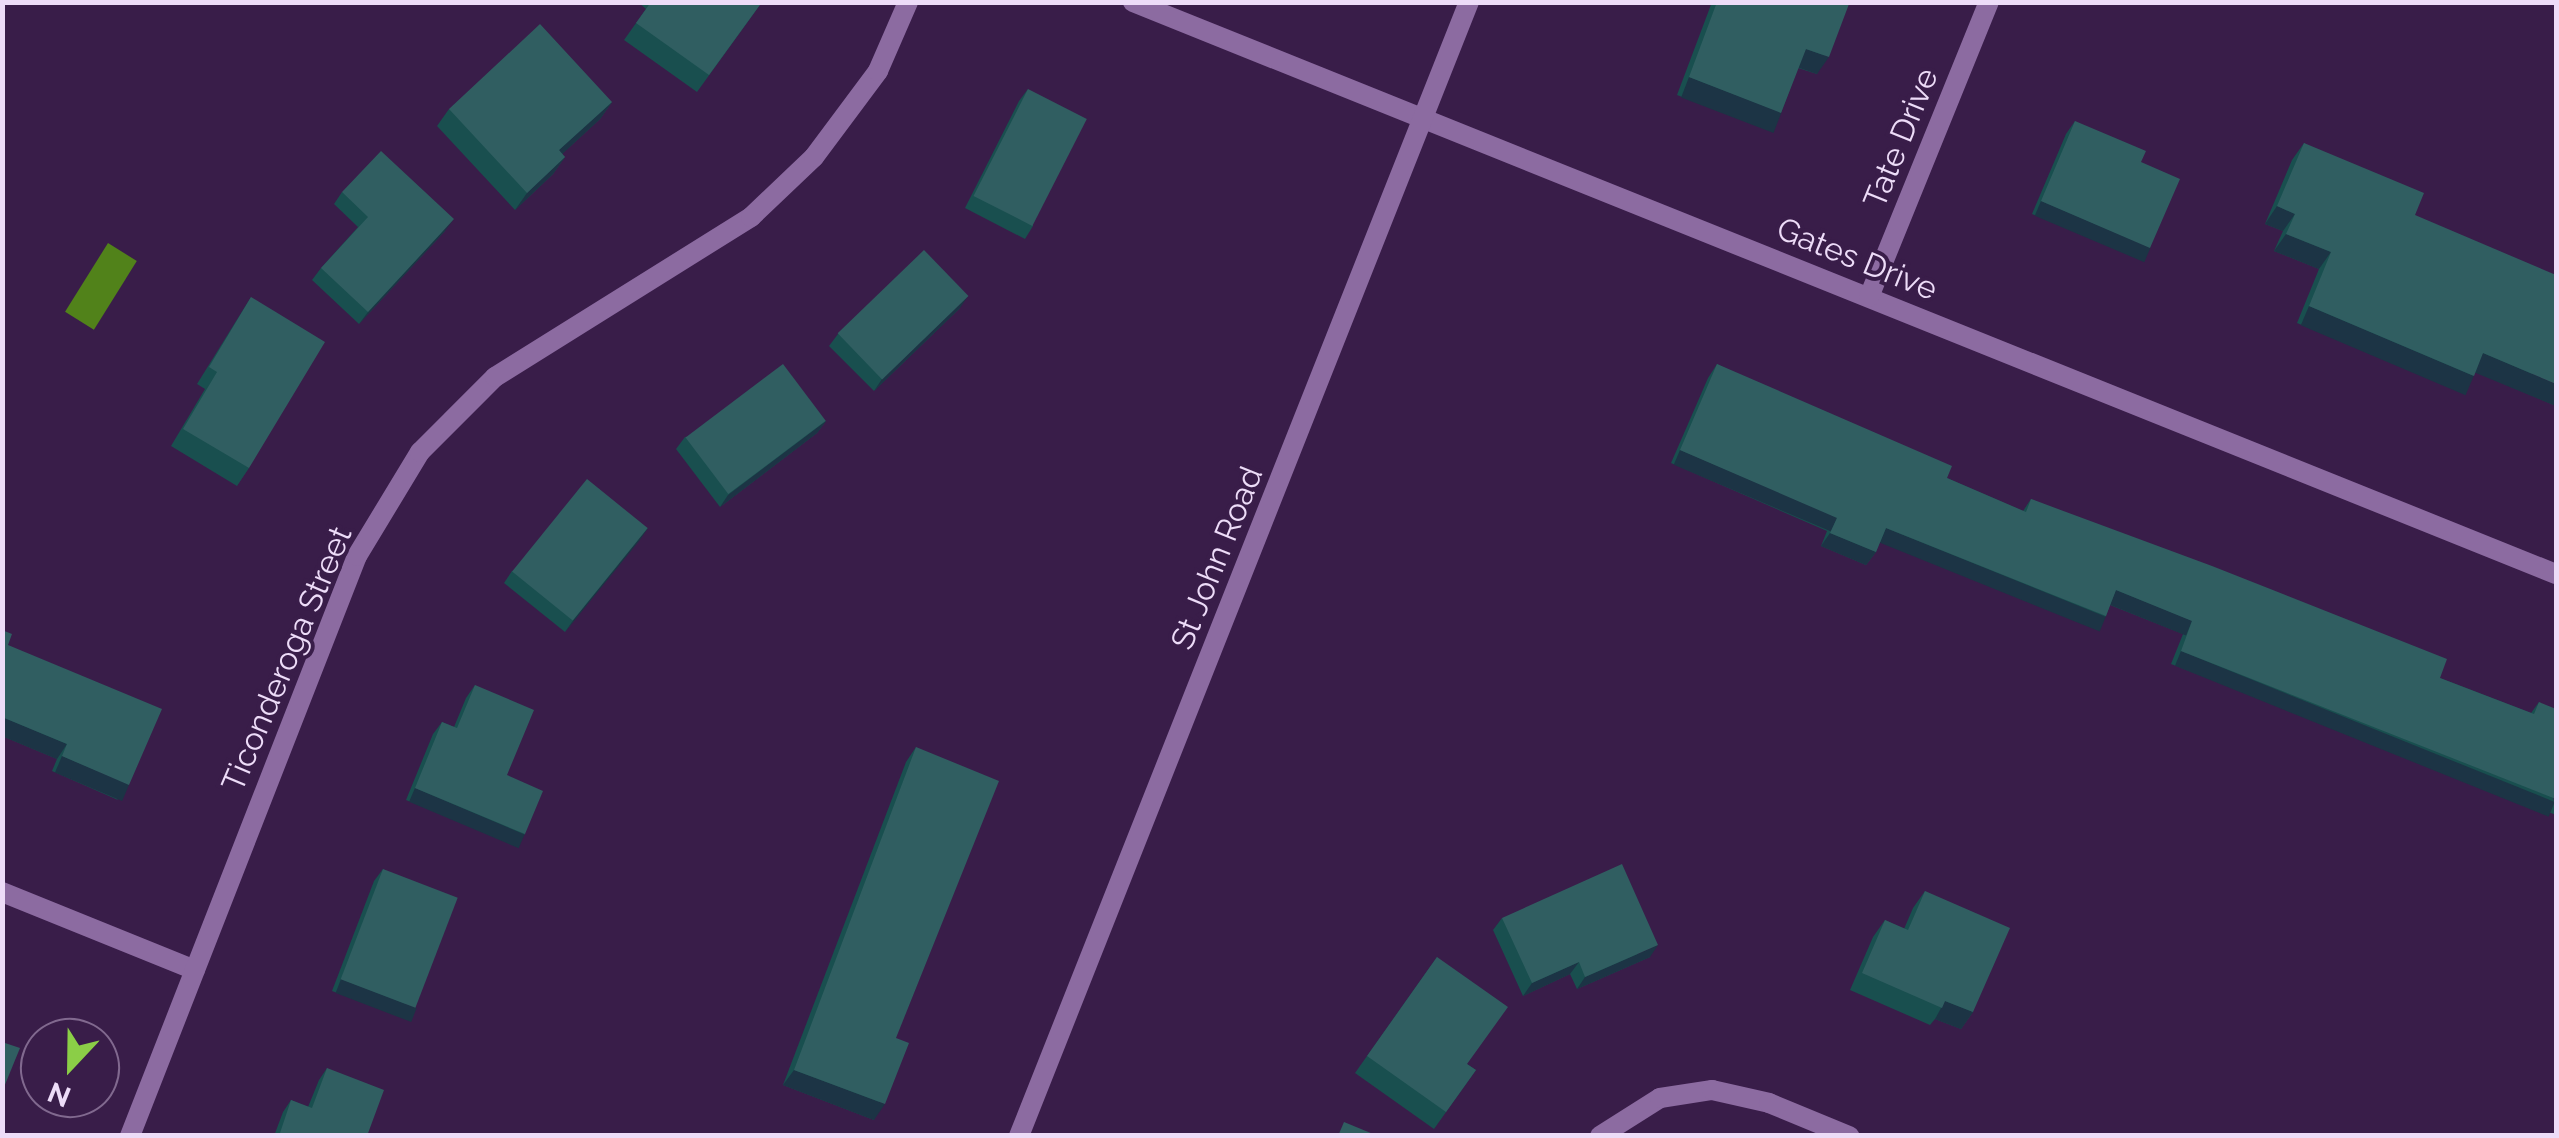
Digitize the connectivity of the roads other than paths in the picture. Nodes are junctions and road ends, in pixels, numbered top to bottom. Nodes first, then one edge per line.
1 (908, 2) edge
2 (1133, 2) edge
3 (1469, 2) edge
4 (1989, 2) edge
5 (1426, 117) junction
6 (1868, 297) junction
7 (2556, 574) edge
8 (2, 892) edge
9 (195, 970) junction
10 (130, 1136) edge
11 (1020, 1136) edge
12 (1600, 1136) edge
13 (1849, 1136) edge

1 - 9 street, Ticonderoga Street
2 - 5 street, Gates Drive
3 - 5 street, St John Road
4 - 6 street, Tate Drive
5 - 6 street, Gates Drive
5 - 11 street, St John Road
6 - 7 street, Gates Drive
8 - 9 street
9 - 10 street, Ticonderoga Street
12 - 13 street

